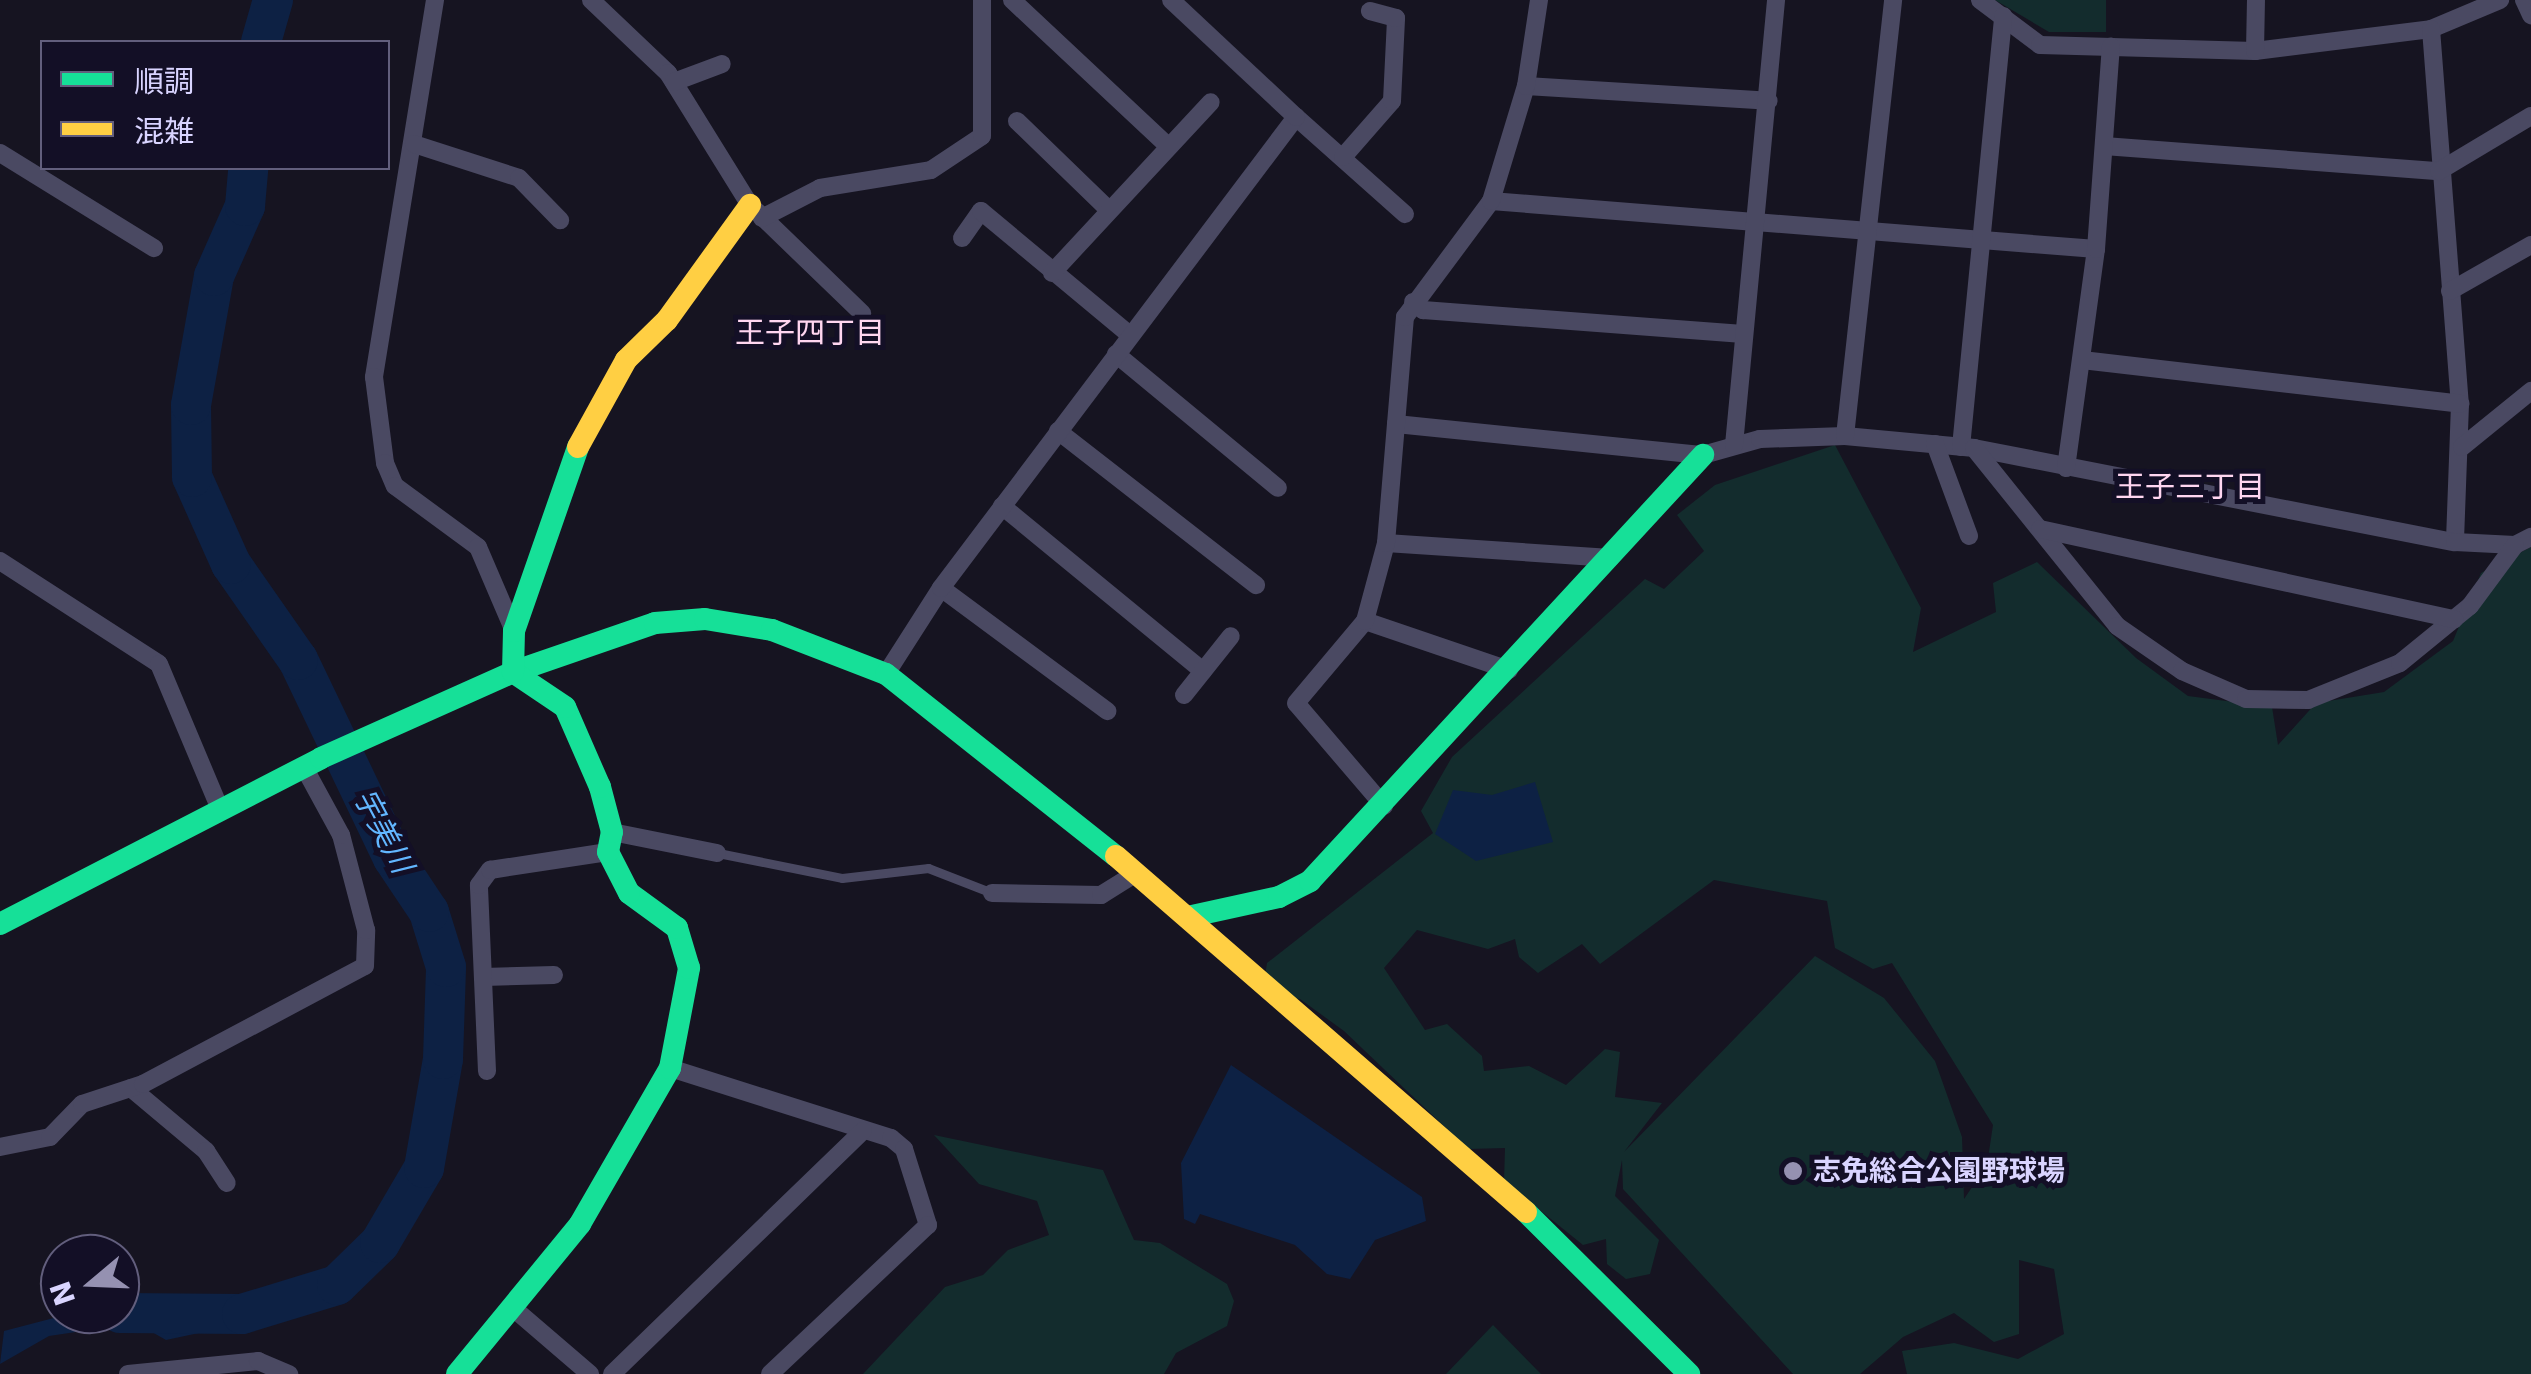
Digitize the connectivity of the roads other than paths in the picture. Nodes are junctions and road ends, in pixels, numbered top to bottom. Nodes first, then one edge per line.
1 (435, 0) edge
2 (592, 0) edge
3 (982, 0) edge
4 (1012, 0) edge
5 (1172, 0) edge
6 (1539, 0) edge
7 (1776, 0) edge
8 (1893, 0) edge
9 (1980, 0) edge
10 (2256, 0) edge
11 (2500, 0) edge
12 (2524, 0) edge
13 (1370, 11) dead end
14 (2531, 14) edge
15 (2002, 16) junction
16 (2431, 29) junction
17 (2111, 47) junction
18 (2255, 51) junction
19 (722, 64) dead end
20 (674, 82) junction
21 (1526, 86) junction
22 (1769, 101) junction
23 (1211, 102) dead end
24 (2531, 116) edge
25 (1296, 117) junction
26 (1017, 121) dead end
27 (414, 144) junction
28 (1168, 146) junction
29 (2104, 146) junction
30 (0, 154) edge
31 (1343, 157) junction
32 (2440, 171) junction
33 (1490, 201) junction
34 (1109, 210) junction
35 (756, 212) junction
36 (1405, 214) dead end
37 (1756, 218) junction
38 (560, 220) dead end
39 (1869, 227) junction
40 (1984, 235) junction
41 (962, 238) dead end
42 (2531, 245) edge
43 (154, 248) dead end
44 (2096, 249) junction
45 (1052, 273) junction
46 (2450, 291) junction
47 (1414, 302) junction
48 (862, 313) dead end
49 (1743, 334) junction
50 (1130, 335) junction
51 (1116, 354) junction
52 (2082, 360) junction
53 (2531, 391) edge
54 (2460, 404) junction
55 (1396, 424) junction
56 (1058, 431) junction
57 (1845, 436) junction
58 (1935, 444) junction
59 (1734, 445) junction
60 (1968, 447) junction
61 (2462, 447) junction
62 (1703, 454) junction
63 (2066, 468) junction
64 (1278, 488) dead end
65 (1002, 506) junction
66 (2040, 529) junction
67 (1969, 536) dead end
68 (2523, 541) edge
69 (2455, 542) junction
70 (1386, 543) junction
71 (1612, 558) junction
72 (0, 561) edge
73 (1256, 585) dead end
74 (941, 588) junction
75 (2454, 619) junction
76 (1365, 621) junction
77 (514, 631) junction
78 (1231, 636) dead end
79 (1509, 670) junction
80 (1203, 671) junction
81 (513, 672) junction
82 (886, 674) junction
83 (1184, 695) dead end
84 (1107, 710) dead end
85 (313, 763) junction
86 (1384, 806) junction
87 (220, 809) junction
88 (610, 842) junction
89 (717, 853) joint
90 (1134, 874) junction
91 (992, 892) joint
92 (1192, 916) junction
93 (0, 924) edge
94 (554, 976) dead end
95 (483, 977) junction
96 (670, 1068) junction
97 (487, 1071) dead end
98 (131, 1088) junction
99 (863, 1130) junction
100 (0, 1147) edge
101 (227, 1183) dead end
102 (512, 1307) junction
103 (128, 1374) edge
104 (289, 1374) edge
105 (457, 1374) edge
106 (590, 1374) edge
107 (612, 1374) edge
108 (770, 1374) edge
109 (1689, 1374) edge

1 - 27 street
2 - 20 street
3 - 35 street
4 - 28 street
5 - 25 street
6 - 21 street
7 - 22 street
8 - 39 street
9 - 15 street
10 - 18 street
11 - 16 street
12 - 14 street
13 - 31 street
15 - 17 street
15 - 40 street
16 - 18 street
16 - 32 street
17 - 18 street
17 - 29 street
19 - 20 street
20 - 35 street
21 - 22 street
21 - 33 street
22 - 37 street
23 - 28 street
24 - 32 street
25 - 31 street
25 - 50 street
26 - 34 street
27 - 38 street
27 - 77 street
28 - 34 street
29 - 32 street
29 - 44 street
30 - 43 street
31 - 36 street
32 - 46 street
33 - 37 street
33 - 47 street
34 - 45 street
35 - 48 street
35 - 77 street
37 - 39 street
37 - 49 street
39 - 40 street
39 - 57 street
40 - 44 street
40 - 60 street
41 - 45 street
42 - 46 street
44 - 52 street
45 - 50 street
46 - 54 street
47 - 49 street
47 - 55 street
49 - 59 street
50 - 51 street
51 - 56 street
51 - 64 street
52 - 54 street
52 - 63 street
53 - 61 street
54 - 61 street
55 - 62 street
55 - 70 street
56 - 65 street
56 - 73 street
57 - 58 street
57 - 59 street
58 - 60 street
58 - 67 street
59 - 62 street
60 - 63 street
60 - 66 street
61 - 69 street
62 - 71 street
63 - 69 street
65 - 74 street
65 - 80 street
66 - 75 street
66 - 75 street
68 - 69 street
68 - 75 street
70 - 71 street
70 - 76 street
71 - 79 street
72 - 87 street
74 - 82 street
74 - 84 street
76 - 79 street
76 - 86 street
77 - 81 street
78 - 80 street
79 - 86 street
80 - 83 street
81 - 82 street
81 - 85 street
81 - 88 street
82 - 90 street
85 - 87 street
85 - 98 street
86 - 92 street
87 - 93 street
88 - 89 street
88 - 95 street
88 - 96 street
89 - 91 lane
90 - 91 street
90 - 92 street
92 - 109 street
94 - 95 street
95 - 97 street
96 - 99 street
96 - 102 street
98 - 100 street
98 - 101 street
99 - 107 street
99 - 108 street
102 - 105 street
102 - 106 street
103 - 104 street

